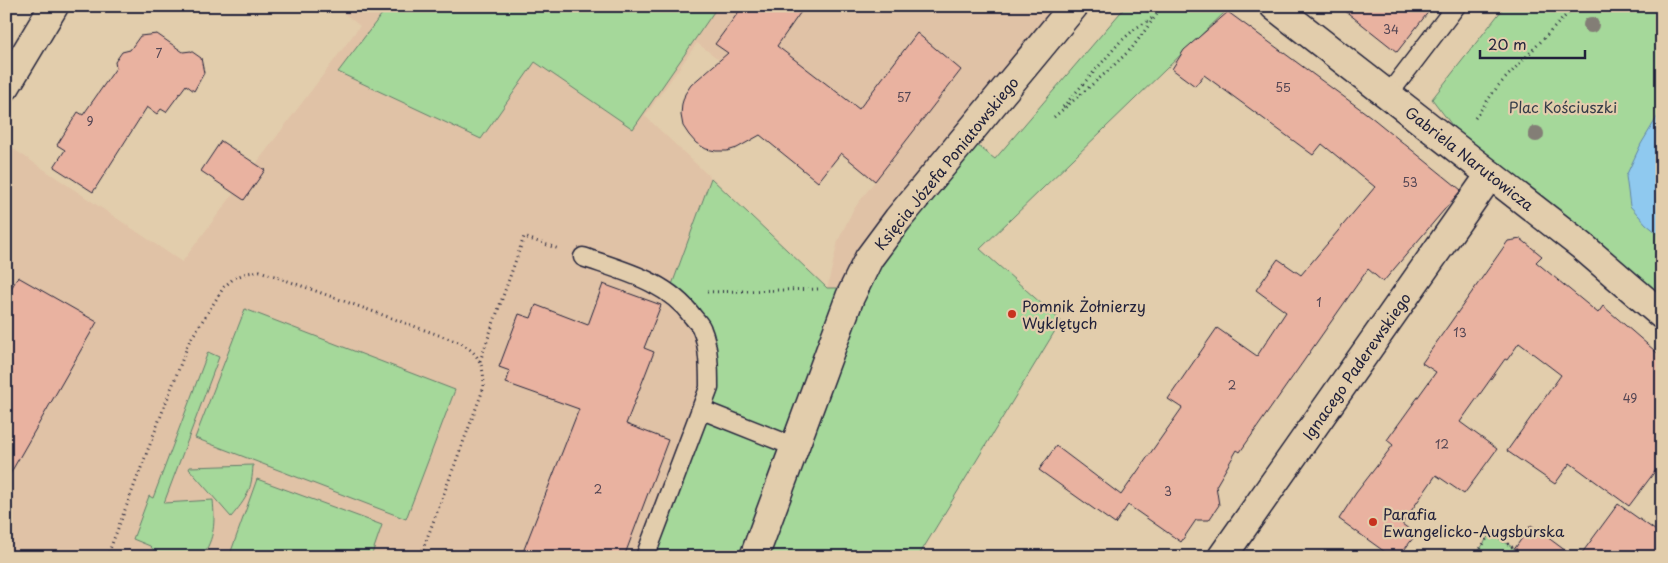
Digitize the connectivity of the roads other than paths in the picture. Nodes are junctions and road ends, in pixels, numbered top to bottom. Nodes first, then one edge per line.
1 (54, 6) edge
2 (1074, 6) edge
3 (1274, 6) edge
4 (1456, 6) edge
5 (6, 86) edge
6 (1388, 95) junction
7 (1490, 174) junction
8 (583, 257) road end
9 (1662, 315) edge
10 (702, 410) junction
11 (795, 447) junction
12 (645, 557) edge
13 (754, 557) edge
14 (1222, 557) edge

1 - 5 street
2 - 11 street, Księcia Józefa Poniatowskiego
3 - 6 street, Gabriela Narutowicza
4 - 6 lane
6 - 7 street, Gabriela Narutowicza
7 - 9 street, Gabriela Narutowicza
7 - 14 street, Ignacego Paderewskiego
8 - 10 lane
10 - 11 lane
10 - 12 lane
11 - 13 street, Księcia Józefa Poniatowskiego

